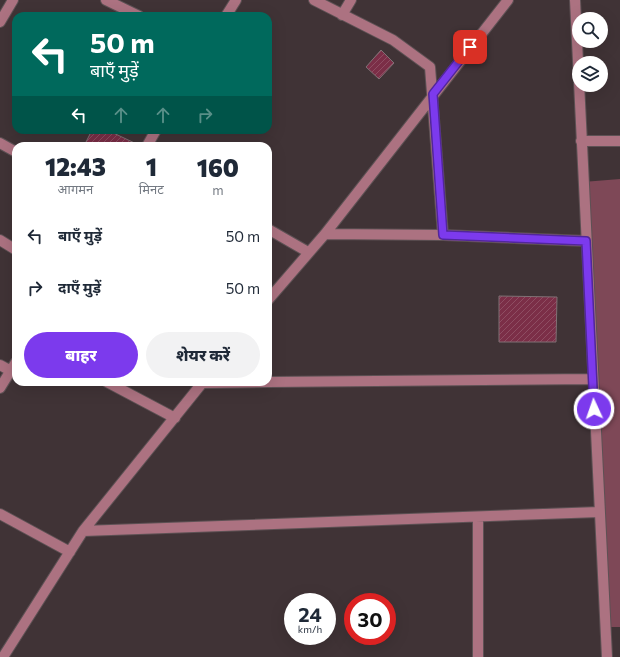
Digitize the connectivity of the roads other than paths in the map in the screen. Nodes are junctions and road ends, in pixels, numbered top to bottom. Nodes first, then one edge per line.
1 (13, 0) edge
2 (106, 0) edge
3 (236, 0) edge
4 (314, 0) edge
5 (351, 0) edge
6 (508, 0) edge
7 (575, 0) edge
8 (131, 12) edge
9 (228, 12) edge
10 (342, 14) junction
11 (0, 22) edge
12 (433, 94) junction
13 (581, 141) junction
14 (620, 141) edge
15 (0, 143) edge
16 (12, 150) edge
17 (272, 231) edge
18 (325, 234) junction
19 (443, 235) junction
20 (0, 240) edge
21 (586, 241) junction
22 (12, 248) edge
23 (308, 252) junction
24 (272, 295) edge
25 (0, 365) edge
26 (12, 366) edge
27 (12, 368) edge
28 (592, 379) junction
29 (272, 382) edge
30 (115, 386) edge
31 (200, 386) edge
32 (0, 388) edge
33 (175, 418) junction
34 (599, 512) junction
35 (0, 514) edge
36 (478, 517) junction
37 (83, 532) junction
38 (70, 552) junction
39 (3, 657) edge
40 (478, 657) edge
41 (607, 657) edge

1 - 11 street
2 - 8 street
3 - 9 street
4 - 10 street
5 - 10 street
6 - 12 street
7 - 13 street
10 - 12 street
12 - 18 street
12 - 19 street
13 - 14 street
13 - 21 street
15 - 16 street
17 - 23 street
18 - 19 street
18 - 23 street
19 - 21 street
20 - 22 street
21 - 28 street
23 - 24 street
25 - 26 street
27 - 32 street
28 - 29 street
28 - 34 street
30 - 33 street
31 - 33 street
33 - 37 street
34 - 36 street
34 - 41 street
35 - 38 street
36 - 37 street
36 - 40 street
37 - 38 street
38 - 39 street

